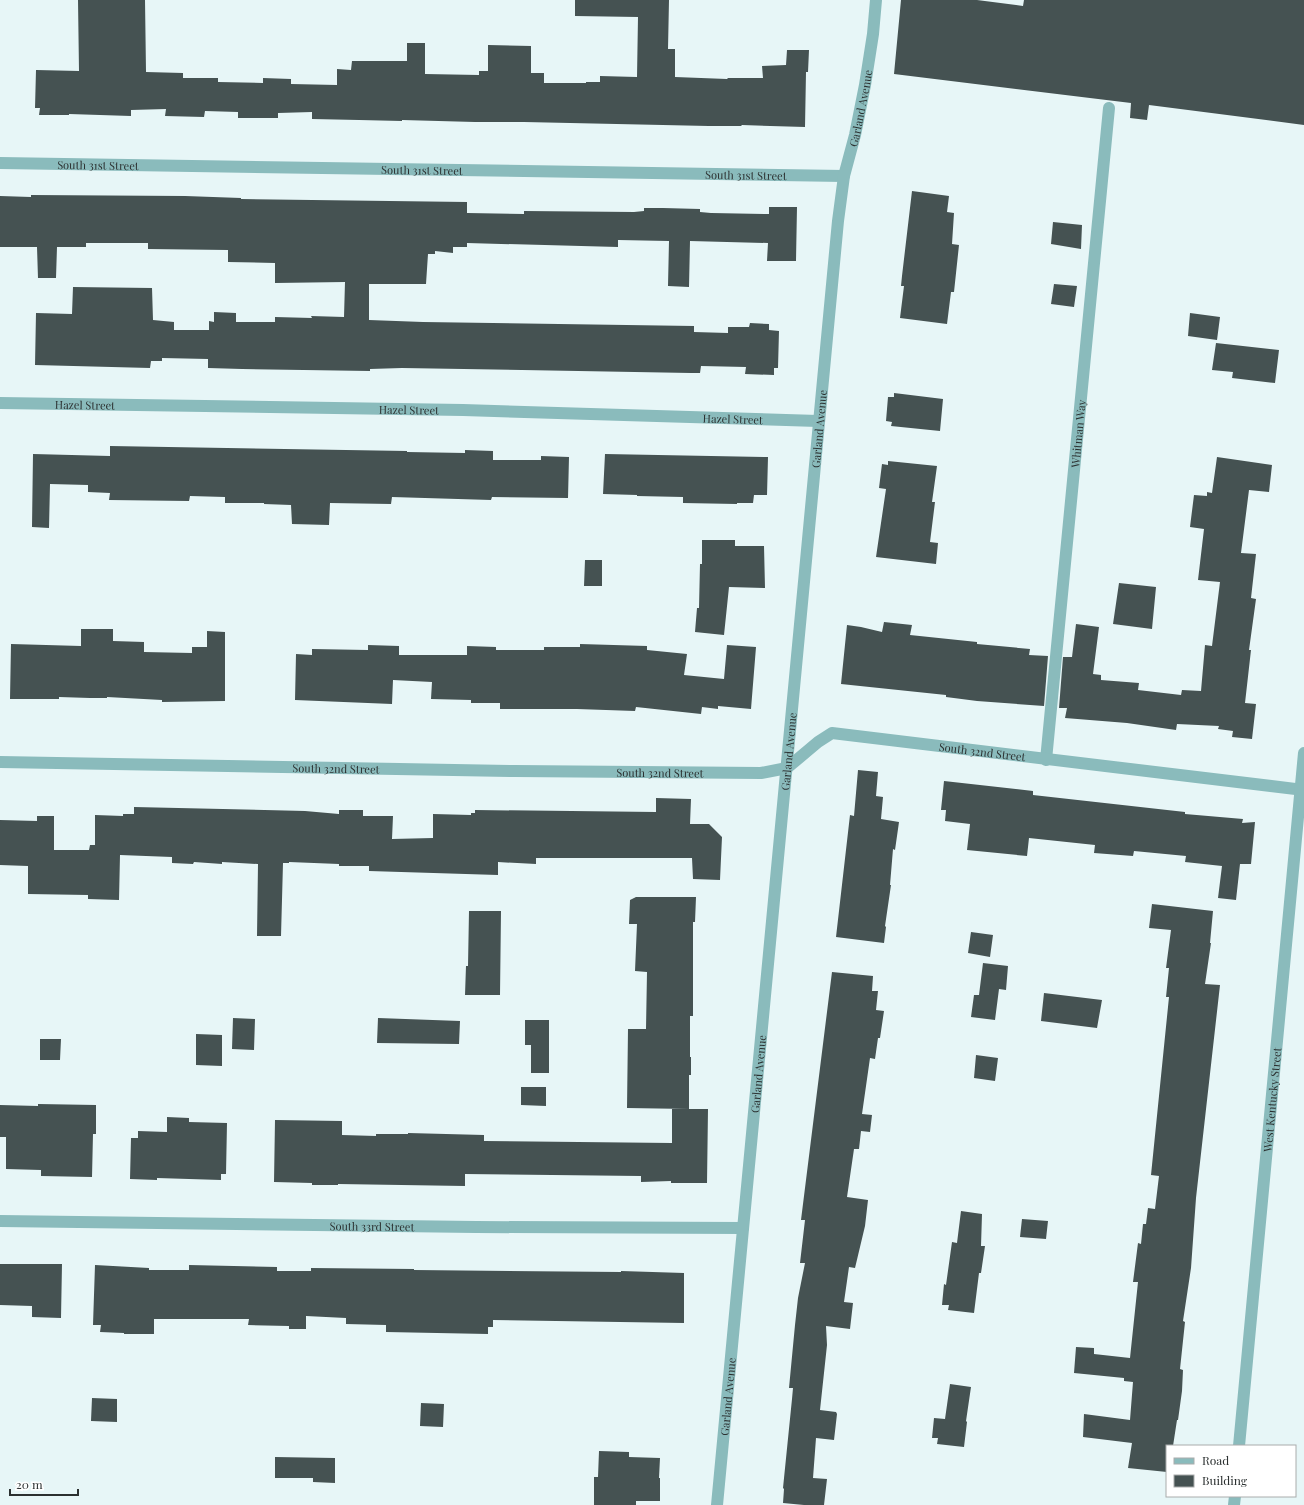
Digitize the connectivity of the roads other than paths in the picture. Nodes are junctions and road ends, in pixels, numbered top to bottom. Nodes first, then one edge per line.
1 (876, 0) edge
2 (1109, 108) dead end
3 (0, 163) edge
4 (844, 176) junction
5 (0, 403) edge
6 (818, 421) junction
7 (1304, 753) edge
8 (1046, 760) junction
9 (0, 762) edge
10 (787, 768) junction
11 (1302, 790) edge
12 (0, 1221) edge
13 (744, 1228) junction
14 (1239, 1445) edge
15 (717, 1505) edge

1 - 4 street, Garland Avenue
2 - 8 street, Whitman Way
3 - 4 street, South 31st Street
4 - 6 street, Garland Avenue
5 - 6 street, Hazel Street
6 - 10 street, Garland Avenue
7 - 11 street, West Kentucky Street
8 - 10 street, South 32nd Street
8 - 11 street, South 32nd Street
9 - 10 street, South 32nd Street
10 - 13 street, Garland Avenue
11 - 14 street, West Kentucky Street
12 - 13 street, South 33rd Street
13 - 15 street, Garland Avenue

